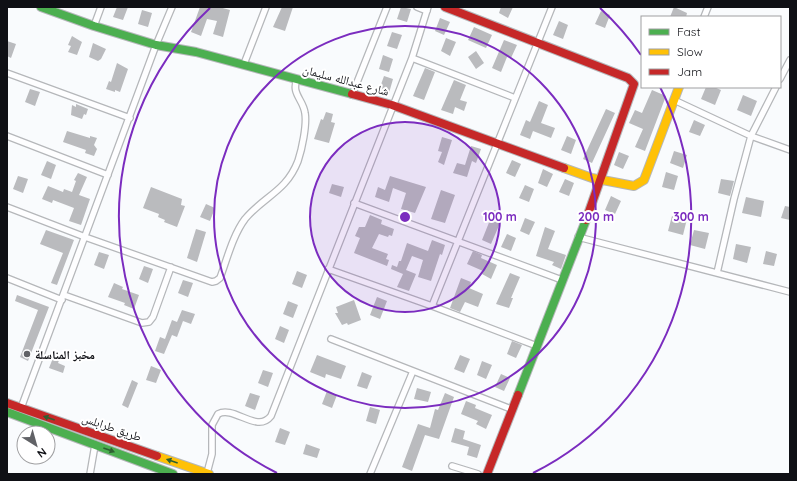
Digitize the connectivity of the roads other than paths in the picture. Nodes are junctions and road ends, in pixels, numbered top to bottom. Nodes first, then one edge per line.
1 (41, 7) edge
2 (101, 7) edge
3 (172, 7) edge
4 (266, 7) edge
5 (387, 7) edge
6 (417, 7) edge
7 (444, 7) edge
8 (552, 7) edge
9 (428, 9) edge
10 (94, 26) junction
11 (537, 43) junction
12 (156, 45) junction
13 (412, 58) junction
14 (790, 60) edge
15 (244, 64) junction
16 (7, 72) edge
17 (781, 77) edge
18 (296, 79) junction
19 (679, 88) edge
20 (775, 88) edge
21 (352, 94) junction
22 (515, 98) junction
23 (674, 100) junction
24 (392, 105) junction
25 (130, 118) junction
26 (7, 136) edge
27 (751, 136) junction
28 (497, 144) junction
29 (790, 150) edge
30 (108, 175) junction
31 (601, 180) junction
32 (354, 204) junction
33 (7, 207) edge
34 (85, 237) junction
35 (578, 237) junction
36 (459, 242) junction
37 (171, 267) junction
38 (328, 269) junction
39 (717, 273) junction
40 (7, 278) edge
41 (562, 280) junction
42 (790, 292) edge
43 (63, 297) junction
44 (432, 306) junction
45 (331, 339) dead end
46 (536, 346) junction
47 (413, 370) junction
48 (7, 402) edge
49 (21, 408) junction
50 (511, 408) junction
51 (7, 412) edge
52 (94, 445) junction
53 (452, 466) dead end
54 (90, 474) edge
55 (173, 474) edge
56 (208, 474) edge
57 (370, 474) edge
58 (478, 474) edge
59 (487, 474) edge

1 - 10 main road, شارع عبدالله سليمان
2 - 10 street
3 - 12 street
4 - 15 street
5 - 21 street
6 - 9 street
7 - 11 main road
8 - 11 street
9 - 13 street
10 - 12 main road, شارع عبدالله سليمان
11 - 22 street
11 - 31 main road
12 - 15 main road, شارع عبدالله سليمان
12 - 25 street
13 - 22 street
13 - 24 street
14 - 17 street
15 - 18 main road, شارع عبدالله سليمان
16 - 25 street
18 - 21 main road, شارع عبدالله سليمان
18 - 37 street
19 - 23 main road
20 - 27 street
21 - 24 main road, شارع عبدالله سليمان
22 - 28 street
23 - 27 street
23 - 31 main road, شارع عبدالله سليمان
24 - 28 main road, شارع عبدالله سليمان
24 - 32 street
25 - 30 street
26 - 30 street
27 - 29 street
27 - 39 street
28 - 31 main road, شارع عبدالله سليمان
28 - 36 street
30 - 34 street
31 - 35 main road
32 - 36 street
32 - 38 street
33 - 34 street
34 - 37 street
34 - 43 street
35 - 39 street
35 - 41 main road
36 - 41 street
36 - 44 street
37 - 43 street
38 - 44 street
38 - 56 street
39 - 42 street
40 - 43 street
41 - 46 main road
43 - 49 street
44 - 46 street
45 - 47 street
46 - 50 main road
47 - 50 street
47 - 57 street
48 - 49 main road, طريق طرابلس
56 -> 49 main road, طريق طرابلس
50 - 59 main road
51 - 52 main road
52 - 54 street
52 -> 55 main road
53 - 58 street

